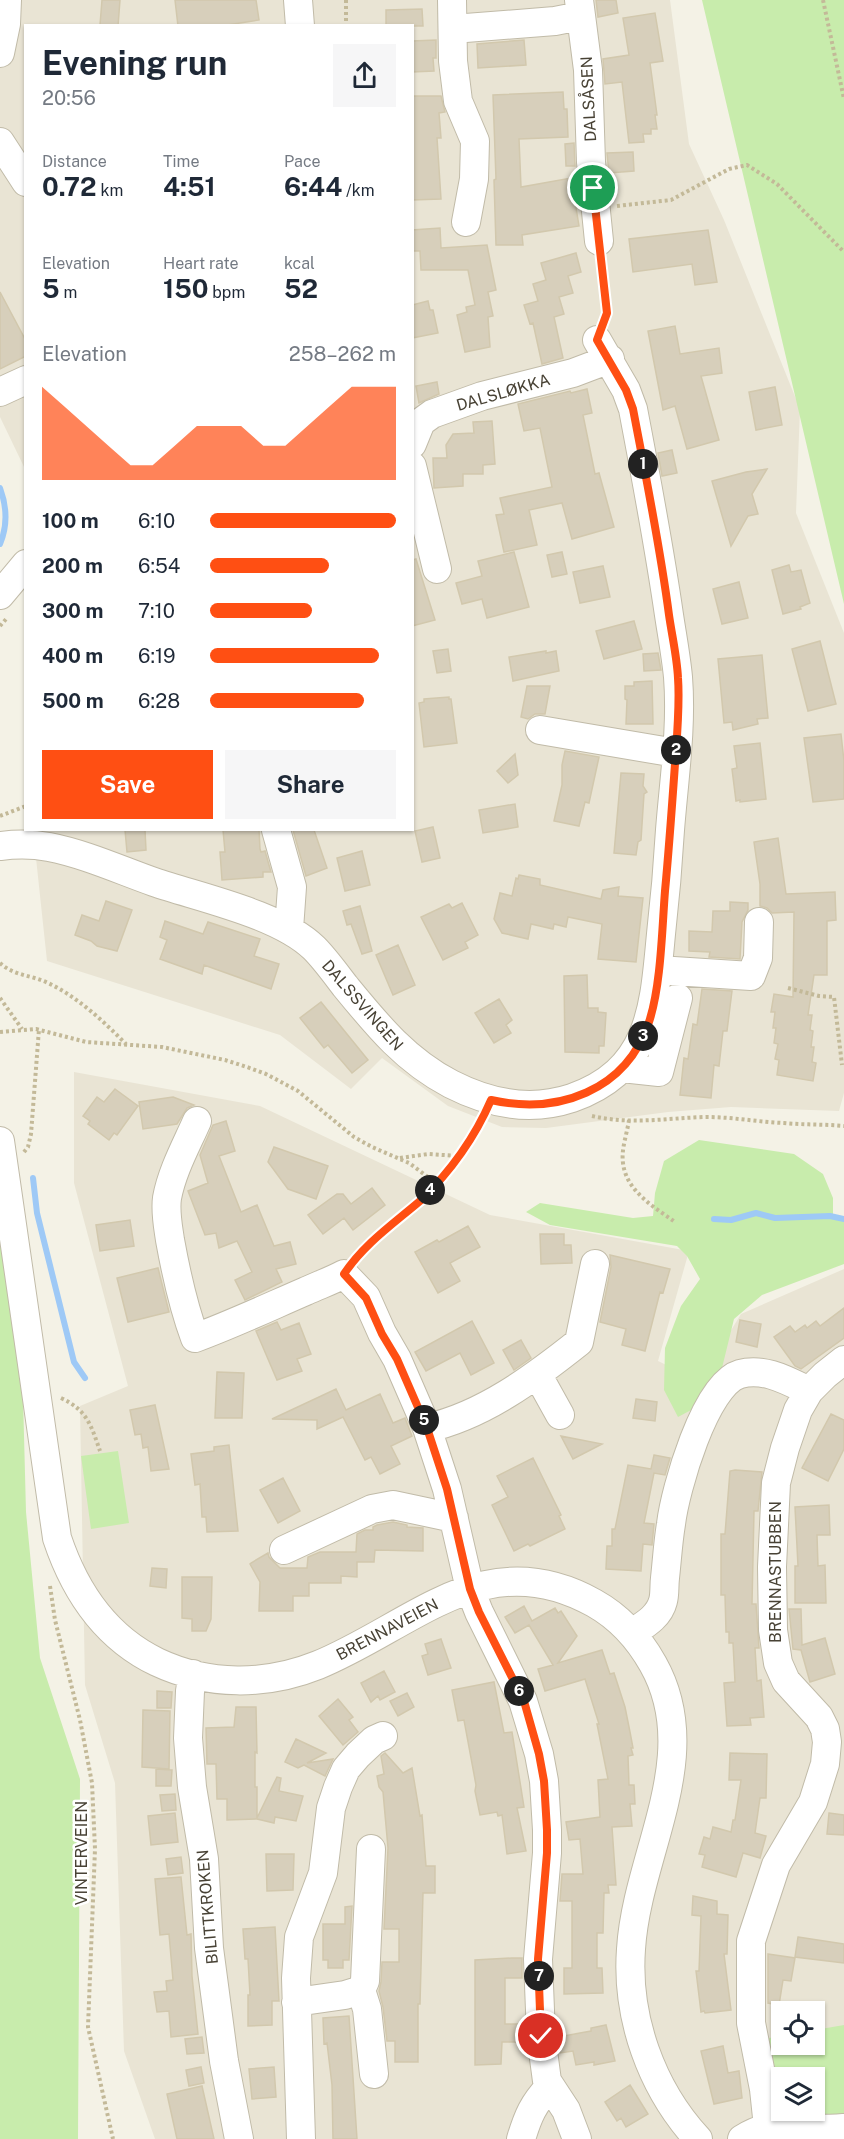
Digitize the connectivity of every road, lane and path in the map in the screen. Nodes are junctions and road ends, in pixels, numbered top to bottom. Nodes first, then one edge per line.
1 (7, 0) edge
2 (298, 0) edge
3 (346, 0) edge
4 (452, 0) edge
5 (823, 0) edge
6 (579, 8) edge
7 (300, 24) edge
8 (346, 24) edge
9 (453, 29) junction
10 (0, 52) edge
11 (844, 99) edge
12 (0, 142) edge
13 (24, 179) edge
14 (596, 209) junction
15 (466, 222) dead end
16 (599, 241) joint
17 (844, 252) edge
18 (604, 349) junction
19 (24, 381) edge
20 (0, 392) edge
21 (414, 439) edge
22 (414, 474) edge
23 (24, 566) edge
24 (437, 569) dead end
25 (0, 596) edge
26 (540, 730) dead end
27 (676, 753) junction
28 (24, 807) edge
29 (0, 816) edge
30 (276, 831) edge
31 (0, 846) edge
32 (759, 922) dead end
33 (289, 929) junction
34 (0, 963) edge
35 (658, 970) junction
36 (788, 988) dead end
37 (0, 998) edge
38 (678, 998) dead end
39 (20, 1029) junction
40 (39, 1029) junction
41 (0, 1032) edge
42 (126, 1044) junction
43 (842, 1065) dead end
44 (622, 1068) junction
45 (491, 1100) junction
46 (558, 1102) junction
47 (629, 1120) junction
48 (197, 1121) dead end
49 (844, 1126) edge
50 (1, 1150) edge
51 (459, 1156) junction
52 (400, 1158) junction
53 (436, 1183) junction
54 (675, 1222) dead end
55 (595, 1264) dead end
56 (344, 1274) junction
57 (844, 1360) edge
58 (540, 1379) dead end
59 (809, 1391) junction
60 (56, 1397) dead end
61 (560, 1415) dead end
62 (427, 1428) junction
63 (100, 1451) dead end
64 (454, 1518) junction
65 (284, 1550) dead end
66 (50, 1580) dead end
67 (470, 1589) junction
68 (632, 1633) junction
69 (193, 1674) junction
70 (383, 1736) dead end
71 (371, 1849) dead end
72 (362, 1990) junction
73 (296, 2002) junction
74 (374, 2074) dead end
75 (550, 2086) junction
76 (768, 2127) junction
77 (844, 2128) edge
78 (113, 2139) edge
79 (240, 2139) edge
80 (301, 2139) edge
81 (521, 2139) edge
82 (577, 2139) edge
83 (698, 2139) edge
84 (742, 2139) edge

1 - 10 street
2 - 7 street
3 - 8 path
4 - 9 street
5 - 11 path
6 - 9 street
6 - 14 street, DALSÅSEN
9 - 15 street
12 - 13 street
14 - 16 street, DALSÅSEN
14 - 17 path
16 - 18 path
18 - 21 street, DALSLØKKA
18 - 27 street, DALSSVINGEN
19 - 20 street
22 - 24 street
23 - 25 street
26 - 27 street
27 - 35 street, DALSSVINGEN
28 - 29 path
30 - 33 street
31 - 33 street, DALSSVINGEN
32 - 35 street
33 - 45 street, DALSSVINGEN
34 - 42 path
35 - 44 street, DALSSVINGEN
36 - 43 path
37 - 39 path
38 - 44 street
39 - 40 path
39 - 41 path
40 - 42 path
40 - 50 path
42 - 52 path
44 - 46 street, DALSSVINGEN
45 - 46 street, DALSSVINGEN
45 - 51 path
46 - 47 path
47 - 49 path
47 - 54 path
48 - 56 street
50 - 69 street, BRENNAVEIEN
51 - 52 path
51 - 53 path
52 - 53 path
53 - 56 path
55 - 62 street
56 - 62 street
57 - 59 street, BRENNASTUBBEN
58 - 61 street
59 - 68 street
59 - 76 street, BRENNASTUBBEN
60 - 63 path
62 - 64 street
64 - 65 street
64 - 67 street
66 - 78 path, VINTERVEIEN
67 - 68 street, BRENNAVEIEN
67 - 69 street, BRENNAVEIEN
67 - 75 street
68 - 83 street, BRENNAVEIEN
69 - 79 street, BILITTKROKEN
70 - 73 street
71 - 72 street
72 - 73 street
72 - 74 street
73 - 80 street
75 - 81 street
75 - 82 street
76 - 77 street
76 - 84 street

